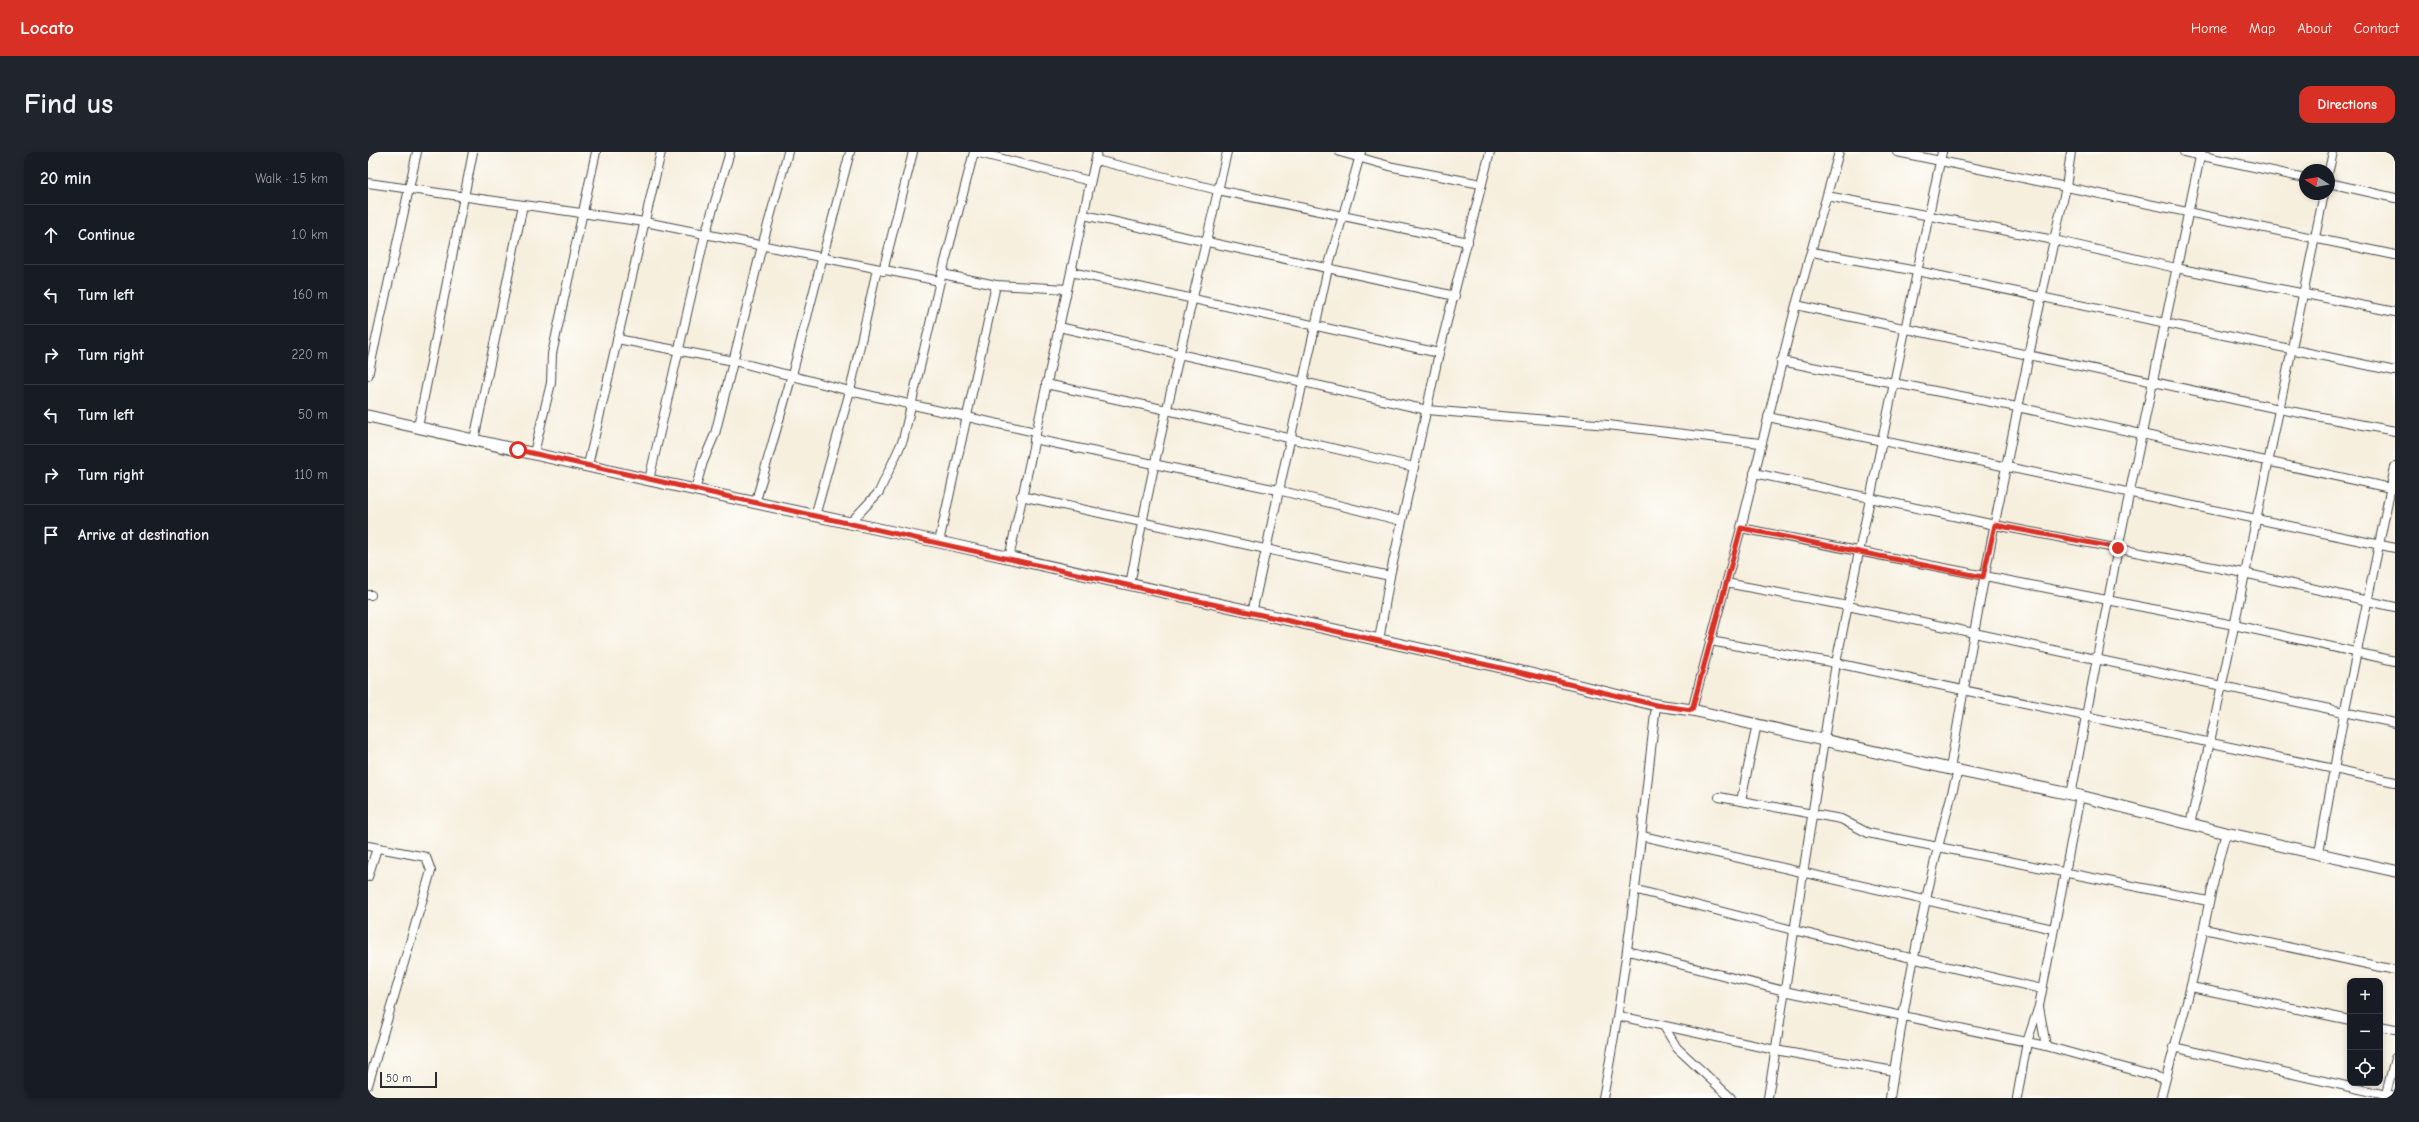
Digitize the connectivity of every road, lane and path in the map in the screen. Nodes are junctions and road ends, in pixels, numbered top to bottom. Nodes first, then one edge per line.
1 (416, 152) edge
2 (474, 152) edge
3 (596, 152) edge
4 (661, 152) edge
5 (730, 152) edge
6 (788, 152) edge
7 (850, 152) edge
8 (913, 152) edge
9 (974, 152) edge
10 (1227, 152) edge
11 (1340, 152) edge
12 (1490, 152) edge
13 (1839, 152) edge
14 (1897, 152) edge
15 (1942, 152) edge
16 (2071, 152) edge
17 (2184, 152) edge
18 (2333, 152) edge
19 (1360, 154) edge
20 (2200, 154) edge
21 (1096, 156) edge
22 (1940, 162) junction
23 (2330, 164) edge
24 (2299, 177) edge
25 (1090, 181) junction
26 (368, 183) edge
27 (1481, 184) junction
28 (2335, 184) edge
29 (2066, 187) junction
30 (408, 188) junction
31 (1218, 190) junction
32 (465, 195) junction
33 (1827, 196) junction
34 (2395, 198) edge
35 (2323, 200) edge
36 (523, 205) junction
37 (2188, 210) junction
38 (581, 214) junction
39 (1084, 215) junction
40 (1342, 216) junction
41 (1928, 217) junction
42 (645, 222) junction
43 (705, 235) junction
44 (2316, 237) junction
45 (2054, 240) junction
46 (1206, 242) junction
47 (1468, 242) junction
48 (762, 246) junction
49 (1812, 252) junction
50 (2395, 255) edge
51 (823, 258) junction
52 (1328, 268) junction
53 (2176, 268) junction
54 (880, 270) junction
55 (1917, 271) junction
56 (1071, 272) junction
57 (941, 278) junction
58 (996, 285) junction
59 (1067, 289) junction
60 (2303, 294) junction
61 (1455, 296) junction
62 (1191, 297) junction
63 (2041, 297) junction
64 (1796, 305) junction
65 (2395, 312) edge
66 (2164, 324) junction
67 (1315, 326) junction
68 (1058, 327) junction
69 (1905, 328) junction
70 (617, 339) junction
71 (2292, 349) junction
72 (677, 351) junction
73 (1439, 353) junction
74 (1179, 356) junction
75 (2029, 356) junction
76 (734, 361) junction
77 (1781, 361) junction
78 (2395, 370) edge
79 (792, 375) junction
80 (368, 376) edge
81 (2152, 381) junction
82 (1302, 382) junction
83 (1894, 382) junction
84 (1046, 384) junction
85 (850, 392) junction
86 (910, 404) junction
87 (2017, 407) junction
88 (2279, 409) junction
89 (1167, 410) junction
90 (1426, 410) junction
91 (368, 416) edge
92 (967, 416) junction
93 (1768, 417) junction
94 (418, 427) junction
95 (2395, 431) edge
96 (1035, 436) junction
97 (2142, 436) junction
98 (1290, 438) junction
99 (474, 440) junction
100 (1880, 442) junction
101 (1760, 443) junction
102 (534, 453) junction
103 (2268, 463) junction
104 (588, 465) junction
105 (1156, 465) junction
106 (1414, 467) junction
107 (2006, 467) junction
108 (2395, 467) edge
109 (1754, 474) junction
110 (649, 480) junction
111 (2393, 489) edge
112 (695, 490) junction
113 (1278, 490) junction
114 (2130, 493) junction
115 (1021, 496) junction
116 (1870, 497) junction
117 (756, 504) junction
118 (815, 516) junction
119 (2256, 520) junction
120 (1402, 521) junction
121 (1142, 522) junction
122 (849, 524) junction
123 (1995, 525) junction
124 (1741, 528) junction
125 (939, 542) junction
126 (2378, 544) junction
127 (2118, 548) junction
128 (2395, 548) edge
129 (1265, 550) junction
130 (1859, 552) junction
131 (1009, 558) junction
132 (2244, 573) junction
133 (1390, 576) junction
134 (1983, 577) junction
135 (1726, 582) junction
136 (1130, 585) junction
137 (2109, 601) junction
138 (2368, 601) junction
139 (1848, 606) junction
140 (2395, 607) edge
141 (1252, 613) junction
142 (2234, 625) junction
143 (1974, 633) junction
144 (1379, 640) junction
145 (1710, 641) junction
146 (2356, 651) junction
147 (2098, 660) junction
148 (2395, 661) edge
149 (1836, 662) junction
150 (2221, 686) junction
151 (1964, 689) junction
152 (1656, 705) junction
153 (1692, 710) junction
154 (2344, 714) junction
155 (2085, 717) junction
156 (1757, 724) junction
157 (2395, 724) edge
158 (1824, 739) junction
159 (2210, 742) junction
160 (1954, 770) junction
161 (2334, 770) junction
162 (2395, 782) edge
163 (2076, 796) junction
164 (1719, 797) dead end
165 (1741, 801) junction
166 (1811, 814) junction
167 (2190, 824) junction
168 (2226, 833) junction
169 (1642, 836) junction
170 (1937, 845) junction
171 (368, 846) edge
172 (377, 848) junction
173 (2319, 853) junction
174 (2395, 871) edge
175 (2065, 872) junction
176 (1803, 874) junction
177 (368, 877) edge
178 (1636, 890) junction
179 (1925, 900) junction
180 (2208, 901) junction
181 (2053, 929) junction
182 (2204, 929) junction
183 (1793, 930) junction
184 (1628, 951) junction
185 (1914, 959) junction
186 (2395, 970) edge
187 (2191, 987) junction
188 (2042, 989) junction
189 (1784, 991) junction
190 (2039, 1006) junction
191 (1619, 1016) junction
192 (1904, 1016) junction
193 (2347, 1019) edge
194 (2383, 1027) edge
195 (1665, 1028) junction
196 (2395, 1029) edge
197 (2027, 1042) junction
198 (2046, 1046) junction
199 (2173, 1047) junction
200 (1775, 1050) junction
201 (2395, 1058) edge
202 (1894, 1072) junction
203 (2165, 1079) junction
204 (368, 1085) edge
205 (2385, 1097) edge
206 (2395, 1097) edge
207 (1603, 1098) edge
208 (1732, 1098) edge
209 (1768, 1098) edge
210 (1890, 1098) edge
211 (2017, 1098) edge
212 (2161, 1098) edge

1 - 30 street
2 - 32 street
3 - 38 street
4 - 42 street
5 - 43 street
6 - 48 street
7 - 51 street
8 - 54 street
9 - 25 street
9 - 57 street
10 - 31 street
11 - 19 street
12 - 27 street
13 - 33 street
14 - 22 street
15 - 22 street
16 - 29 street
17 - 20 street
18 - 23 street
19 - 27 street
19 - 40 street
20 - 24 street
20 - 37 street
21 - 25 street
21 - 31 street
22 - 29 street
22 - 41 street
25 - 39 street
26 - 30 street
27 - 47 street
28 - 34 street
29 - 37 street
29 - 45 street
30 - 32 street
30 - 80 street
31 - 40 street
31 - 46 street
32 - 36 street
32 - 94 street
33 - 41 street
33 - 49 street
35 - 44 street
36 - 38 street
36 - 99 street
37 - 44 street
37 - 53 street
38 - 42 street
38 - 102 street
39 - 46 street
39 - 56 street
40 - 47 street
40 - 52 street
41 - 45 street
41 - 55 street
42 - 43 street
42 - 70 street
43 - 48 street
43 - 72 street
44 - 50 street
44 - 60 street
45 - 53 street
45 - 63 street
46 - 52 street
46 - 62 street
47 - 61 street
48 - 51 street
48 - 76 street
49 - 55 street
49 - 64 street
51 - 54 street
51 - 79 street
52 - 61 street
52 - 67 street
53 - 60 street
53 - 66 street
54 - 57 street
54 - 85 street
55 - 63 street
55 - 69 street
56 - 59 street
56 - 62 street
57 - 58 street
57 - 86 street
58 - 59 street
58 - 92 street
59 - 68 street
60 - 65 street
60 - 71 street
61 - 73 street
62 - 67 street
62 - 74 street
63 - 66 street
63 - 75 street
64 - 69 street
64 - 77 street
66 - 71 street
66 - 81 street
67 - 73 street
67 - 82 street
68 - 74 street
68 - 84 street
69 - 75 street
69 - 83 street
70 - 72 street
70 - 104 street
71 - 78 street
71 - 88 street
72 - 76 street
72 - 110 street
73 - 90 street
74 - 82 street
74 - 89 street
75 - 81 street
75 - 87 street
76 - 79 street
76 - 112 street
77 - 83 street
77 - 93 street
79 - 85 street
79 - 117 street
81 - 88 street
81 - 97 street
82 - 90 street
82 - 98 street
83 - 87 street
83 - 100 street
84 - 89 street
84 - 96 street
85 - 86 street
85 - 118 street
86 - 92 street
86 - 122 street
87 - 97 street
87 - 107 street
88 - 95 street
88 - 103 street
89 - 98 street
89 - 105 street
90 - 101 street
90 - 106 street
91 - 94 street
92 - 96 street
92 - 125 street
93 - 100 street
93 - 101 street
94 - 99 street
96 - 105 street
96 - 115 street
97 - 103 street
97 - 114 street
98 - 106 street
98 - 113 street
99 - 102 street
100 - 107 street
100 - 116 street
101 - 109 street
102 - 104 street
103 - 111 street
103 - 119 street
104 - 110 street
105 - 113 street
105 - 121 street
106 - 120 street
107 - 114 street
107 - 123 street
108 - 111 street
109 - 116 street
109 - 124 street
110 - 112 street
111 - 126 street
112 - 117 street
113 - 120 street
113 - 129 street
114 - 119 street
114 - 127 street
115 - 121 street
115 - 131 street
116 - 123 street
116 - 130 street
117 - 118 street
118 - 122 street
119 - 126 street
119 - 132 street
120 - 133 street
121 - 129 street
121 - 136 street
122 - 125 street
123 - 127 street
123 - 134 street
124 - 130 street
124 - 135 street
125 - 131 street
126 - 128 street
126 - 138 street
127 - 132 street
127 - 137 street
129 - 133 street
129 - 141 street
130 - 134 street
130 - 139 street
131 - 136 street
132 - 138 street
132 - 142 street
133 - 144 street
134 - 137 street
134 - 143 street
135 - 139 street
135 - 145 street
136 - 141 street
137 - 142 street
137 - 147 street
138 - 140 street
138 - 146 street
139 - 143 street
139 - 149 street
141 - 144 street
142 - 146 street
142 - 150 street
143 - 147 street
143 - 151 street
144 - 152 street
145 - 149 street
145 - 153 street
146 - 148 street
146 - 154 street
147 - 150 street
147 - 155 street
149 - 151 street
149 - 158 street
150 - 154 street
150 - 159 street
151 - 155 street
151 - 160 street
152 - 153 street
152 - 169 street
153 - 156 street
154 - 157 street
154 - 161 street
155 - 159 street
155 - 163 street
156 - 158 street
156 - 165 street
158 - 160 street
158 - 166 street
159 - 161 street
159 - 167 street
160 - 163 street
160 - 170 street
161 - 162 street
161 - 173 street
163 - 167 street
163 - 175 street
164 - 165 street
165 - 166 street
166 - 170 street
166 - 176 street
167 - 168 street
168 - 173 street
168 - 180 street
169 - 176 street
169 - 178 street
170 - 175 street
170 - 179 street
171 - 172 street
172 - 177 street
172 - 204 street
173 - 174 street
175 - 180 street
175 - 181 street
176 - 179 street
176 - 183 street
178 - 183 street
178 - 184 street
179 - 181 street
179 - 185 street
180 - 182 street
181 - 188 street
182 - 186 street
182 - 187 street
183 - 185 street
183 - 189 street
184 - 189 street
184 - 191 street
185 - 188 street
185 - 192 street
187 - 193 street
187 - 199 street
188 - 190 street
189 - 192 street
189 - 200 street
190 - 197 street
190 - 198 street
191 - 195 street
191 - 207 street
192 - 197 street
192 - 202 street
194 - 196 street
195 - 200 street
195 - 208 street
197 - 198 street
197 - 211 street
198 - 203 street
199 - 203 street
199 - 205 street
200 - 202 street
200 - 209 street
201 - 205 street
202 - 210 street
203 - 212 street
205 - 206 street

